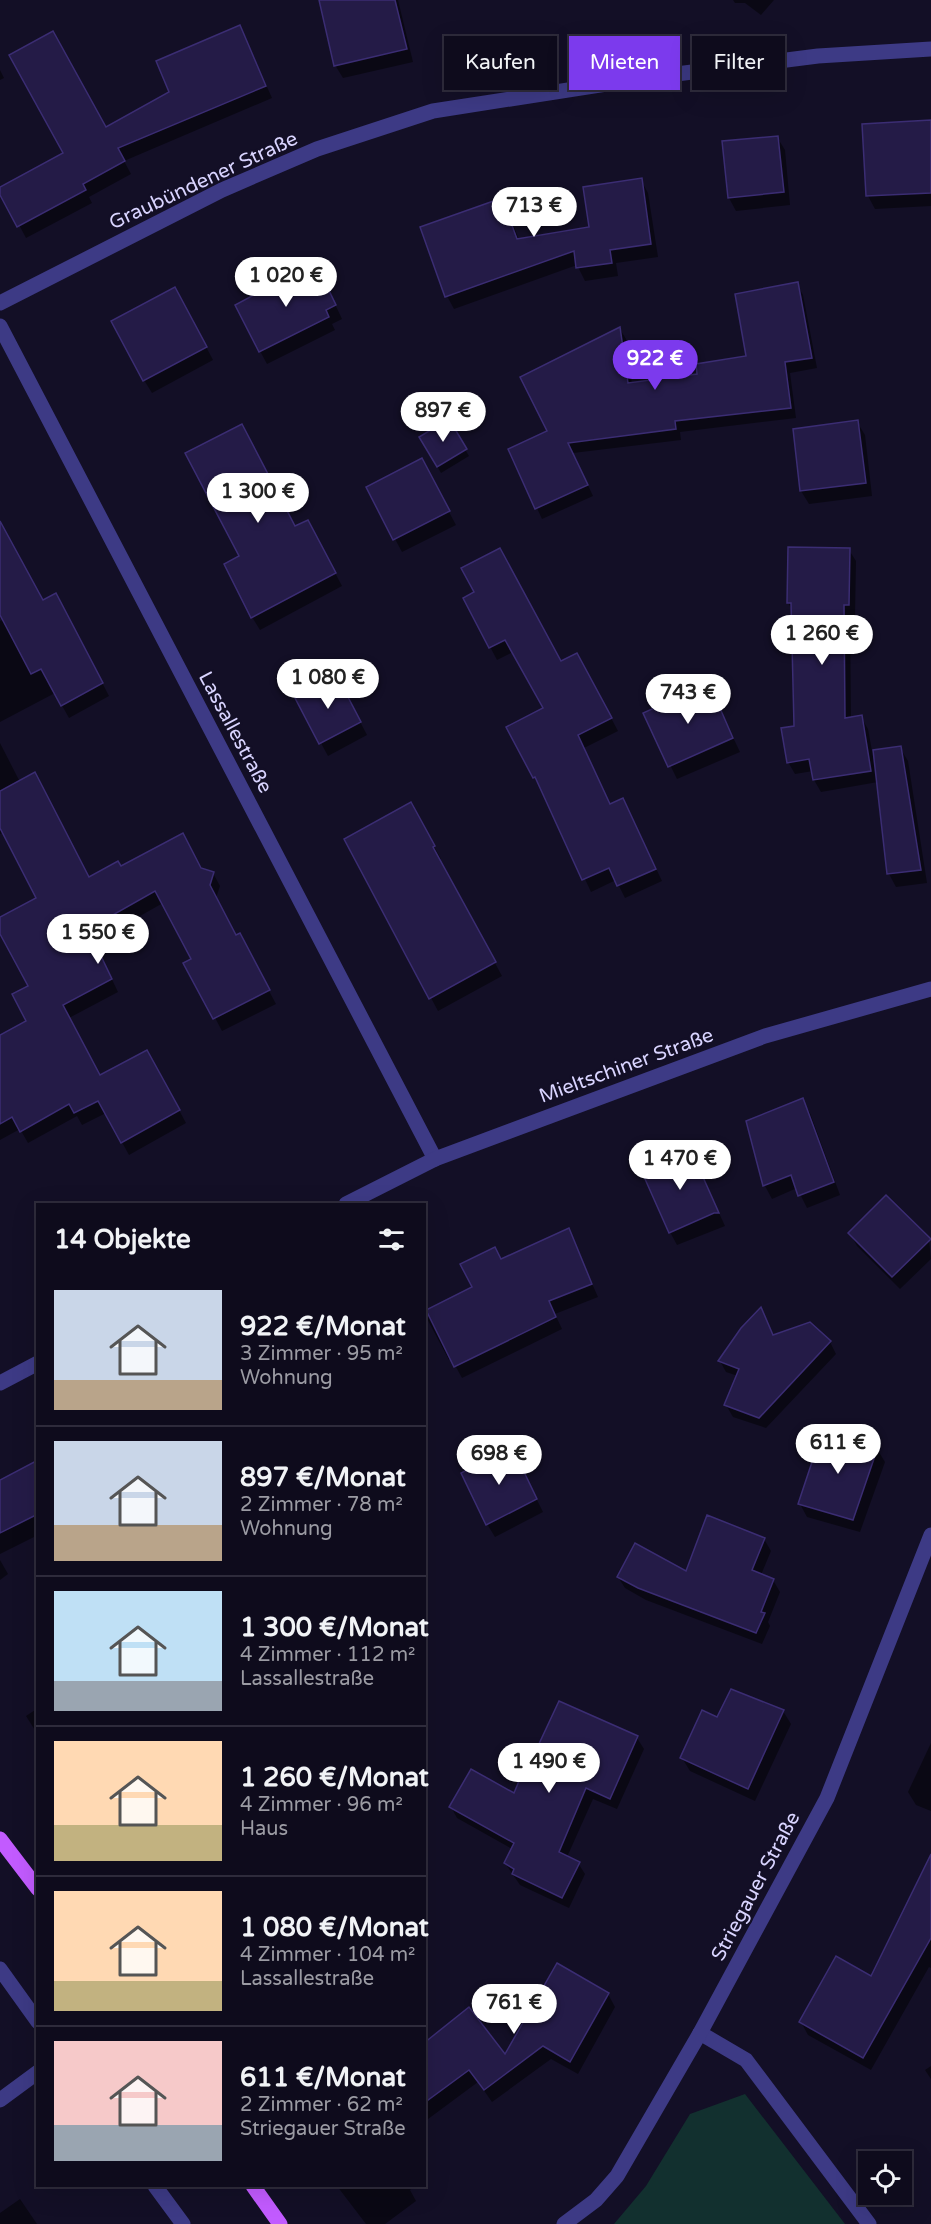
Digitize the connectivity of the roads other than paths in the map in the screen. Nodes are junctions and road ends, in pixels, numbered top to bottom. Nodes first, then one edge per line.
1 (931, 48) edge
2 (0, 303) edge
3 (0, 326) edge
4 (931, 989) edge
5 (435, 1159) junction
6 (348, 1203) edge
7 (36, 1364) edge
8 (0, 1383) edge
9 (931, 1535) edge
10 (0, 1839) edge
11 (36, 1886) edge
12 (0, 1969) edge
13 (36, 2019) edge
14 (700, 2033) junction
15 (36, 2073) edge
16 (0, 2100) edge
17 (156, 2187) edge
18 (254, 2187) edge
19 (183, 2224) edge
20 (280, 2224) edge
21 (564, 2224) edge
22 (869, 2224) edge

1 - 2 street, Graubündener Straße
3 - 5 street, Lassallestraße
4 - 5 street, Mieltschiner Straße
5 - 6 street, Mieltschiner Straße
7 - 8 street
9 - 14 street, Striegauer Straße
10 - 11 main road
12 - 13 street
14 - 21 street, Striegauer Straße
14 - 22 street
15 - 16 street
17 - 19 street
18 - 20 main road

